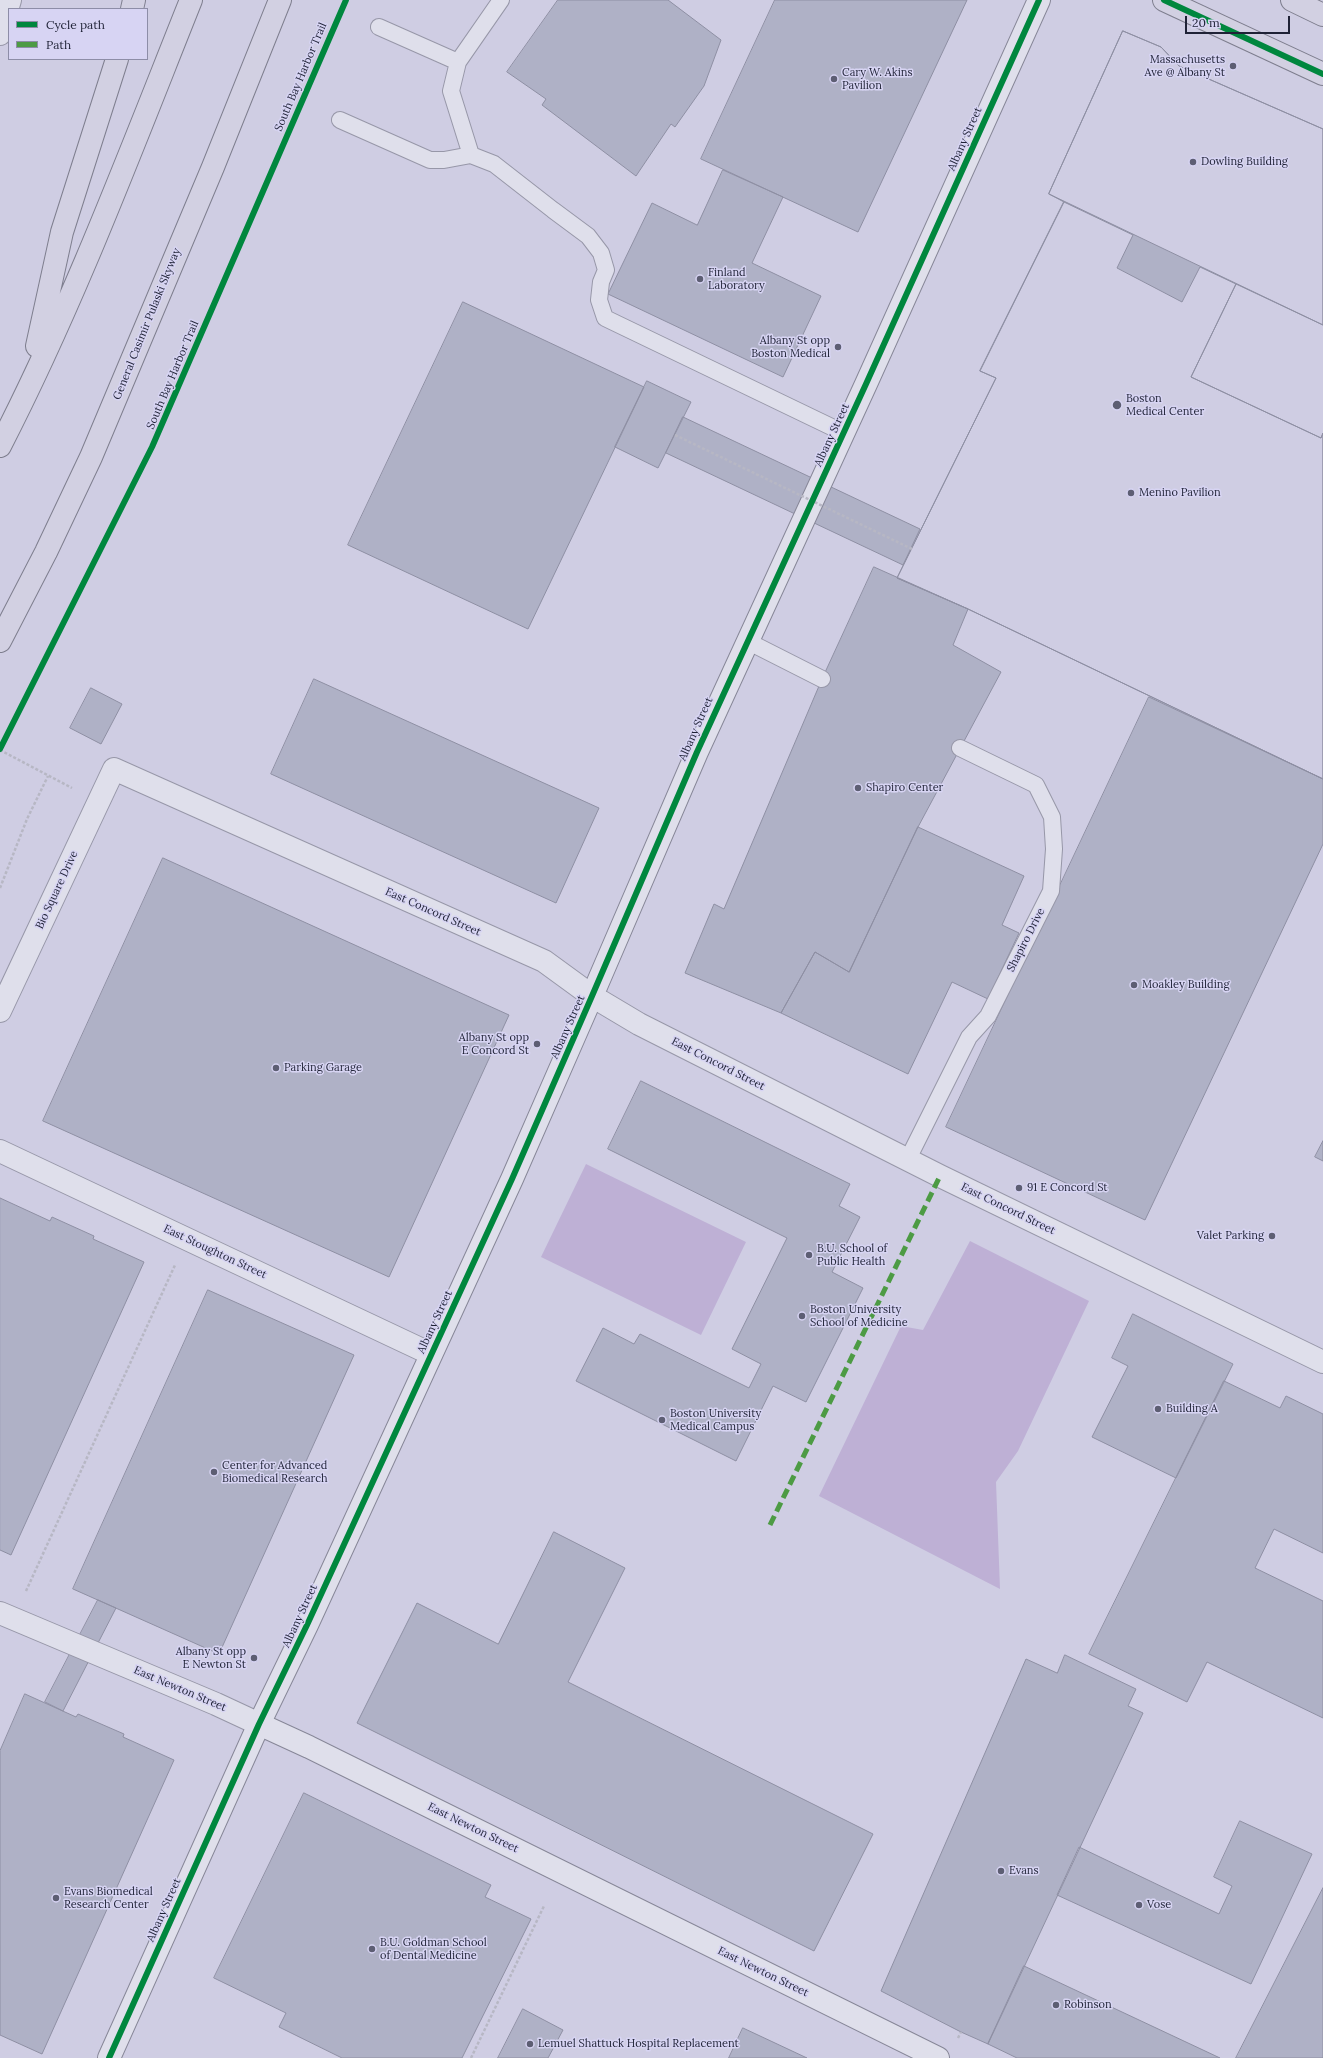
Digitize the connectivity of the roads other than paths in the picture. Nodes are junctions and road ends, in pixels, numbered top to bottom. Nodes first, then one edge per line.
1 (10, 0) edge
2 (191, 0) edge
3 (280, 0) edge
4 (501, 0) edge
5 (1038, 0) edge
6 (1164, 0) edge
7 (1292, 0) edge
8 (1323, 15) edge
9 (378, 26) dead end
10 (0, 34) edge
11 (117, 60) edge
12 (458, 62) junction
13 (1323, 74) edge
14 (340, 120) dead end
15 (471, 155) junction
16 (27, 390) junction
17 (844, 433) junction
18 (0, 446) edge
19 (0, 641) edge
20 (747, 642) junction
21 (822, 679) dead end
22 (960, 748) dead end
23 (114, 769) joint
24 (592, 996) junction
25 (0, 1011) edge
26 (0, 1151) edge
27 (908, 1159) junction
28 (431, 1354) junction
29 (1323, 1362) edge
30 (0, 1613) edge
31 (259, 1724) junction
32 (109, 2058) edge
33 (938, 2058) edge

1 - 10 main road
2 - 16 main road
3 - 19 main road, General Casimir Pulaski Skyway
4 - 12 lane
5 - 17 main road, Albany Street
6 - 13 main road
7 - 8 main road
9 - 12 lane
11 - 16 main road
12 - 15 lane
14 - 15 lane
15 - 17 lane
16 - 18 main road
17 - 20 main road, Albany Street
20 - 21 lane
20 - 24 main road, Albany Street
22 - 27 lane, Shapiro Drive
23 - 24 main road, East Concord Street
23 - 25 main road, Bio Square Drive
24 - 27 main road, East Concord Street
24 - 28 main road, Albany Street
26 - 28 main road, East Stoughton Street
27 - 29 main road, East Concord Street
28 - 31 main road, Albany Street
30 - 31 main road, East Newton Street
31 - 32 main road, Albany Street
31 - 33 main road, East Newton Street

